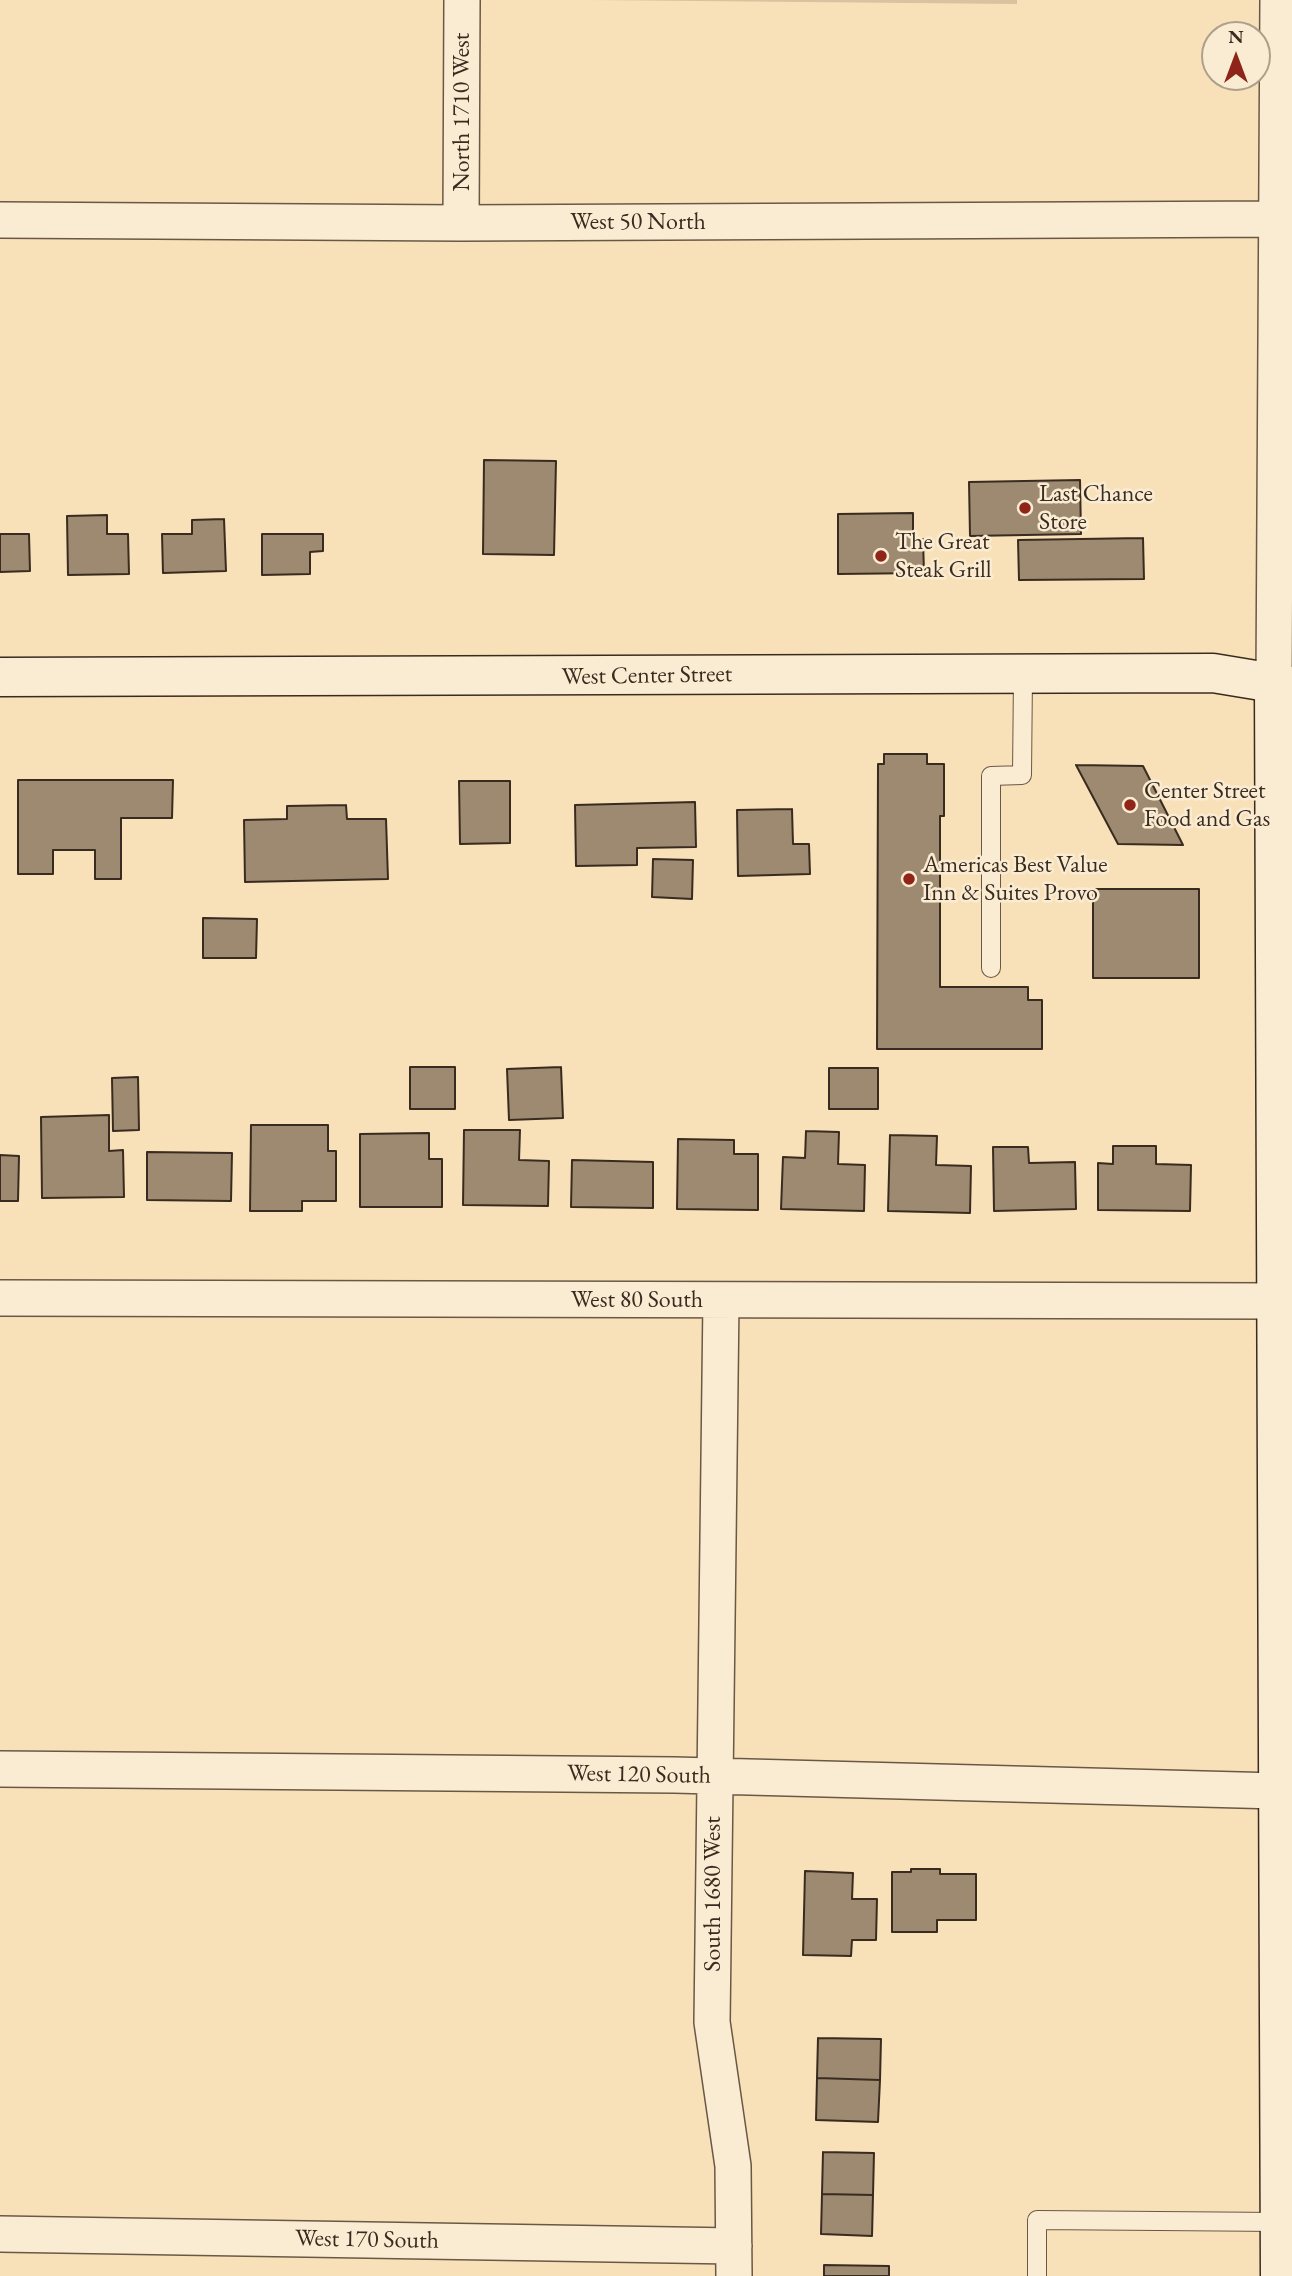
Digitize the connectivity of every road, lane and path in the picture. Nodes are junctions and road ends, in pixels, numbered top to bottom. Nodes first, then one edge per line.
1 (462, 0) edge
2 (1278, 0) edge
3 (1277, 219) junction
4 (0, 220) edge
5 (461, 223) junction
6 (1284, 306) edge
7 (1023, 675) junction
8 (0, 677) edge
9 (1283, 685) edge
10 (1283, 923) edge
11 (991, 968) dead end
12 (1284, 995) edge
13 (1284, 1187) edge
14 (0, 1297) edge
15 (721, 1300) junction
16 (1275, 1301) junction
17 (1285, 1692) edge
18 (0, 1769) edge
19 (714, 1776) junction
20 (1278, 1791) junction
21 (1284, 2202) edge
22 (0, 2234) edge
23 (734, 2261) edge
24 (1284, 2268) edge
25 (1037, 2276) edge

1 - 5 street, North 1710 West
2 - 3 street
3 - 5 street, West 50 North
3 - 6 street
4 - 5 street, West 50 North
6 - 9 street
7 - 8 street, West Center Street
7 - 9 street, West Center Street
7 - 11 lane
9 - 10 street
10 - 12 street
12 - 13 street
13 - 16 street
14 - 15 street, West 80 South
15 - 16 street, West 80 South
15 - 19 street, South 1680 West
16 - 17 street
17 - 20 street
18 - 19 street, West 120 South
19 - 20 street, West 120 South
19 - 23 street, South 1680 West
20 - 21 street
21 - 24 street
21 - 25 lane
22 - 23 street, West 170 South

